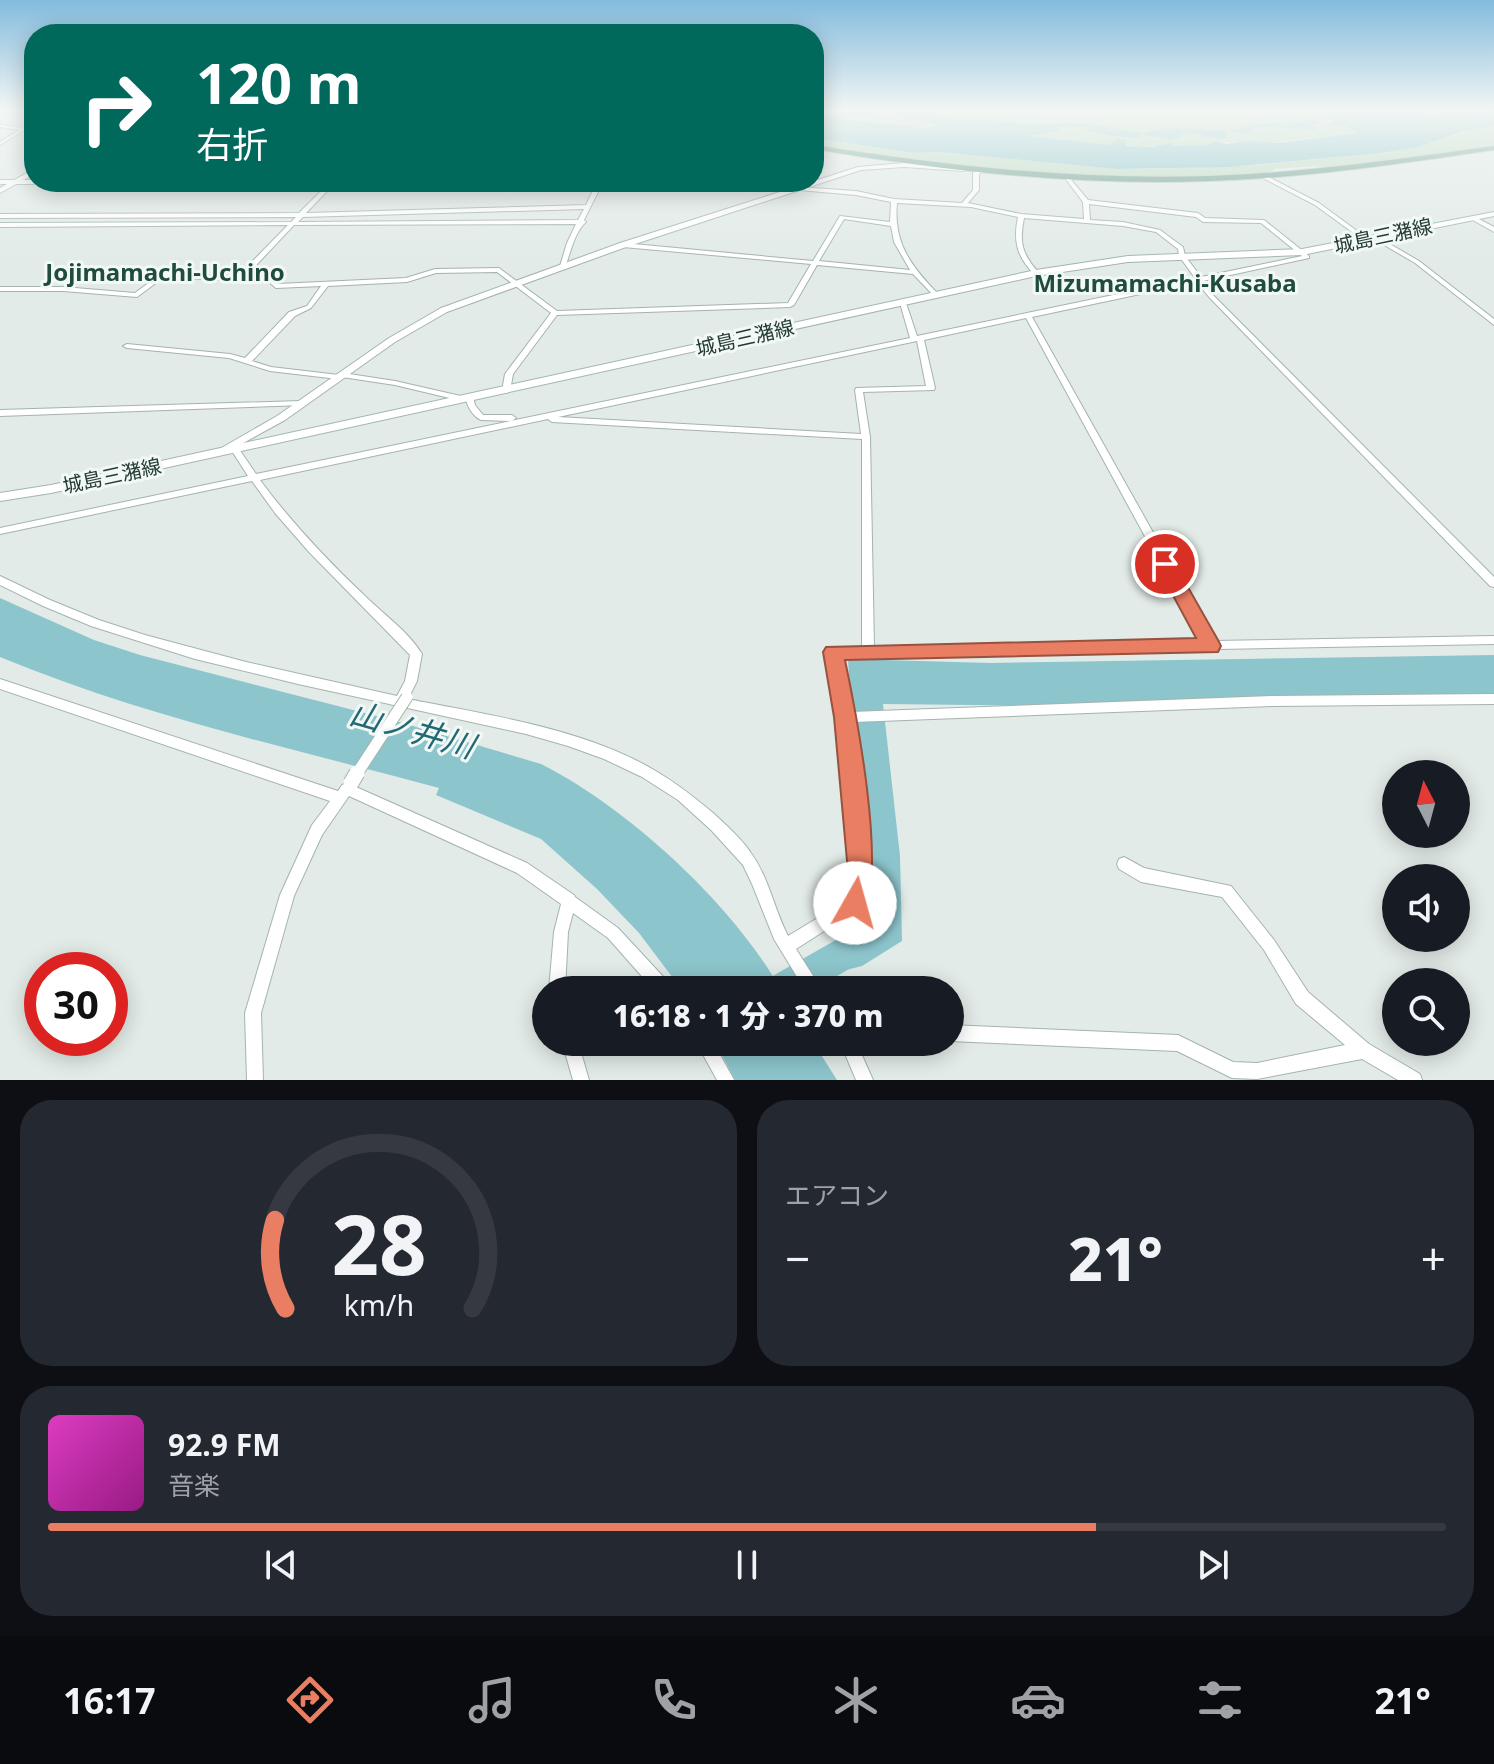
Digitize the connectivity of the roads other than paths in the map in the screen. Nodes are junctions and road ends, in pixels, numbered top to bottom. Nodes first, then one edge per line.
1 (914, 161) edge
2 (1383, 161) edge
3 (980, 171) junction
4 (1263, 176) junction
5 (24, 177) edge
6 (1068, 178) junction
7 (824, 180) edge
8 (0, 182) edge
9 (16, 182) junction
10 (24, 182) edge
11 (824, 190) edge
12 (0, 191) edge
13 (323, 192) edge
14 (594, 192) edge
15 (787, 192) edge
16 (894, 201) junction
17 (1086, 202) junction
18 (963, 205) junction
19 (586, 207) junction
20 (1494, 214) edge
21 (0, 216) edge
22 (300, 216) junction
23 (1021, 216) junction
24 (1473, 218) junction
25 (1087, 220) junction
26 (583, 222) junction
27 (293, 224) junction
28 (892, 224) junction
29 (5, 225) edge
30 (1494, 230) edge
31 (0, 231) edge
32 (1371, 238) junction
33 (623, 245) junction
34 (1302, 252) junction
35 (1182, 256) junction
36 (815, 262) junction
37 (563, 266) junction
38 (912, 272) junction
39 (1036, 273) junction
40 (240, 278) junction
41 (1199, 281) junction
42 (516, 283) junction
43 (325, 285) junction
44 (0, 289) edge
45 (937, 296) junction
46 (903, 303) junction
47 (555, 313) junction
48 (1028, 316) junction
49 (1494, 323) edge
50 (917, 339) junction
51 (127, 346) dead end
52 (247, 361) junction
53 (340, 376) junction
54 (506, 391) junction
55 (467, 399) junction
56 (301, 403) junction
57 (0, 413) edge
58 (539, 418) junction
59 (866, 437) junction
60 (228, 449) junction
61 (252, 477) junction
62 (0, 497) edge
63 (0, 531) edge
64 (0, 580) edge
65 (1494, 583) edge
66 (1494, 640) edge
67 (1211, 646) junction
68 (868, 651) junction
69 (0, 684) edge
70 (1494, 699) edge
71 (404, 700) junction
72 (846, 717) junction
73 (346, 790) junction
74 (1124, 864) dead end
75 (569, 900) junction
76 (787, 946) junction
77 (558, 976) edge
78 (651, 976) edge
79 (805, 976) edge
80 (964, 1034) edge
81 (1363, 1050) junction
82 (574, 1056) edge
83 (712, 1056) edge
84 (854, 1056) edge
85 (255, 1080) edge
86 (581, 1080) edge
87 (726, 1080) edge
88 (865, 1080) edge
89 (1414, 1080) edge

1 - 3 main road
2 - 4 main road
3 - 6 main road
3 - 7 street
3 - 18 street
4 - 6 main road
4 - 32 street
5 - 9 main road
6 - 17 street
8 - 9 street
9 - 10 street
9 - 12 main road
11 - 16 street
13 - 22 street
14 - 19 street
15 - 33 street
16 - 18 street
16 - 28 street
17 - 25 street
17 - 34 street
18 - 23 street
19 - 22 street
19 - 26 street
20 - 24 main road, 城島三潴線
21 - 22 street
22 - 27 street
23 - 25 street
23 - 39 street
24 - 30 street
24 - 32 main road, 城島三潴線
25 - 35 street
26 - 27 street
26 - 37 street
27 - 29 street
27 - 40 street
28 - 36 street
28 - 38 street
29 - 31 street
32 - 34 main road, 城島三潴線
32 - 49 street
33 - 36 street
33 - 37 street
34 - 35 main road, 城島三潴線
34 - 41 street
35 - 39 main road, 城島三潴線
35 - 41 street
36 - 38 street
36 - 47 street
37 - 42 street
38 - 45 street
39 - 45 main road, 城島三潴線
40 - 43 street
40 - 44 street
41 - 48 street
41 - 65 street
42 - 43 street
42 - 47 street
42 - 53 street
43 - 52 street
45 - 46 main road, 城島三潴線
46 - 50 street
46 - 54 main road, 城島三潴線
47 - 54 street
48 - 50 street
48 - 67 street
50 - 58 street
50 - 59 street
51 - 52 street
52 - 53 street
53 - 55 street
53 - 56 street
54 - 55 main road, 城島三潴線
55 - 58 street
55 - 60 main road, 城島三潴線
56 - 57 street
56 - 60 street
58 - 59 street
58 - 61 street
59 - 68 street
60 - 61 street
60 - 62 main road, 城島三潴線
61 - 63 street
61 - 71 street
64 - 71 street
66 - 67 street
67 - 68 street
68 - 72 street
69 - 73 street
70 - 72 street
71 - 73 street, bridge
71 - 76 street
72 - 76 street
73 - 75 street
73 - 85 street
74 - 81 street
75 - 77 street
75 - 78 street
76 - 79 street
80 - 81 street
81 - 89 street
82 - 86 street
83 - 87 street
84 - 88 street

